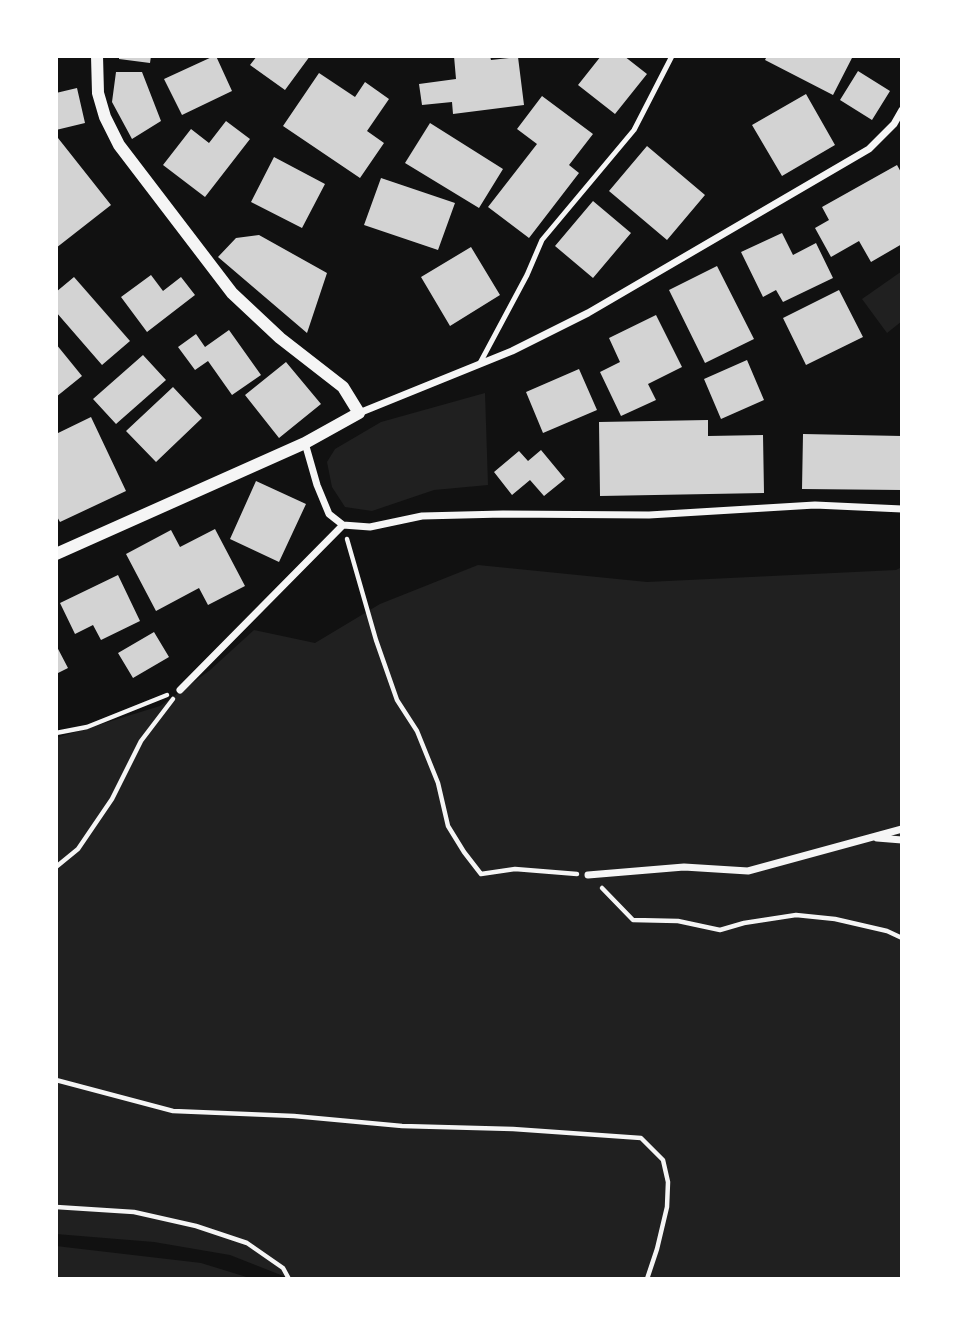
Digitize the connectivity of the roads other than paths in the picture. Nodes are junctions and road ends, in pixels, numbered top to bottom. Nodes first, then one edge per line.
1 (97, 56) edge
2 (672, 56) edge
3 (902, 110) edge
4 (480, 363) junction
5 (359, 413) junction
6 (305, 443) junction
7 (902, 509) edge
8 (343, 524) junction
9 (56, 554) edge
10 (180, 690) road end
11 (902, 829) edge
12 (869, 838) junction
13 (902, 840) edge
14 (588, 876) road end

1 - 5 street
2 - 4 lane
3 - 4 street
4 - 5 street
5 - 6 street
6 - 8 street
6 - 9 street
7 - 8 street
8 - 10 street
11 - 12 street
12 - 13 street
12 - 14 street

